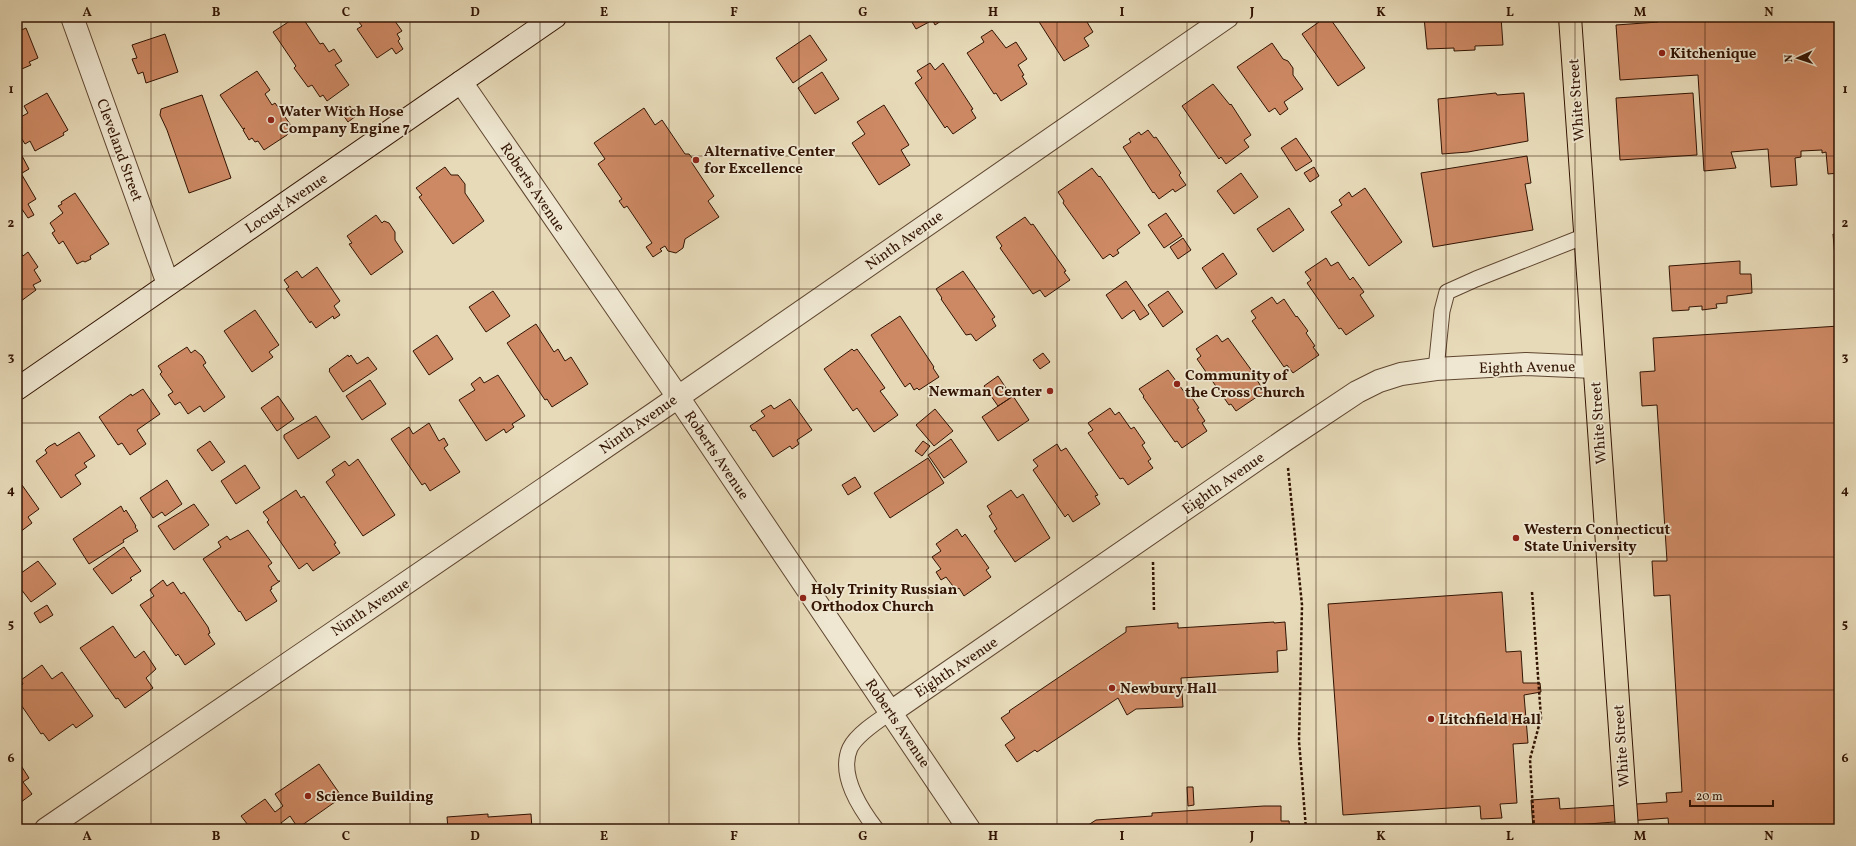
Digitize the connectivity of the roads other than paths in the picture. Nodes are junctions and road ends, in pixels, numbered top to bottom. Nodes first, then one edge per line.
1 (72, 17) edge
2 (555, 17) edge
3 (1227, 17) edge
4 (1570, 17) edge
5 (461, 82) junction
6 (1585, 236) junction
7 (168, 284) junction
8 (1594, 367) junction
9 (1436, 370) junction
10 (17, 390) edge
11 (678, 397) junction
12 (891, 712) junction
13 (46, 829) edge
14 (876, 829) edge
15 (969, 829) edge
16 (1627, 829) edge

1 - 7 street, Cleveland Street
2 - 5 street, Locust Avenue
3 - 11 street, Ninth Avenue
4 - 6 main road, White Street
5 - 7 street, Locust Avenue
5 - 11 street, Roberts Avenue
6 - 8 main road, White Street
6 - 9 lane
7 - 10 street, Locust Avenue
8 - 9 street, Eighth Avenue
8 - 16 main road, White Street
9 - 12 street, Eighth Avenue
11 - 12 street, Roberts Avenue
11 - 13 street, Ninth Avenue
12 - 14 lane
12 - 15 street, Roberts Avenue

